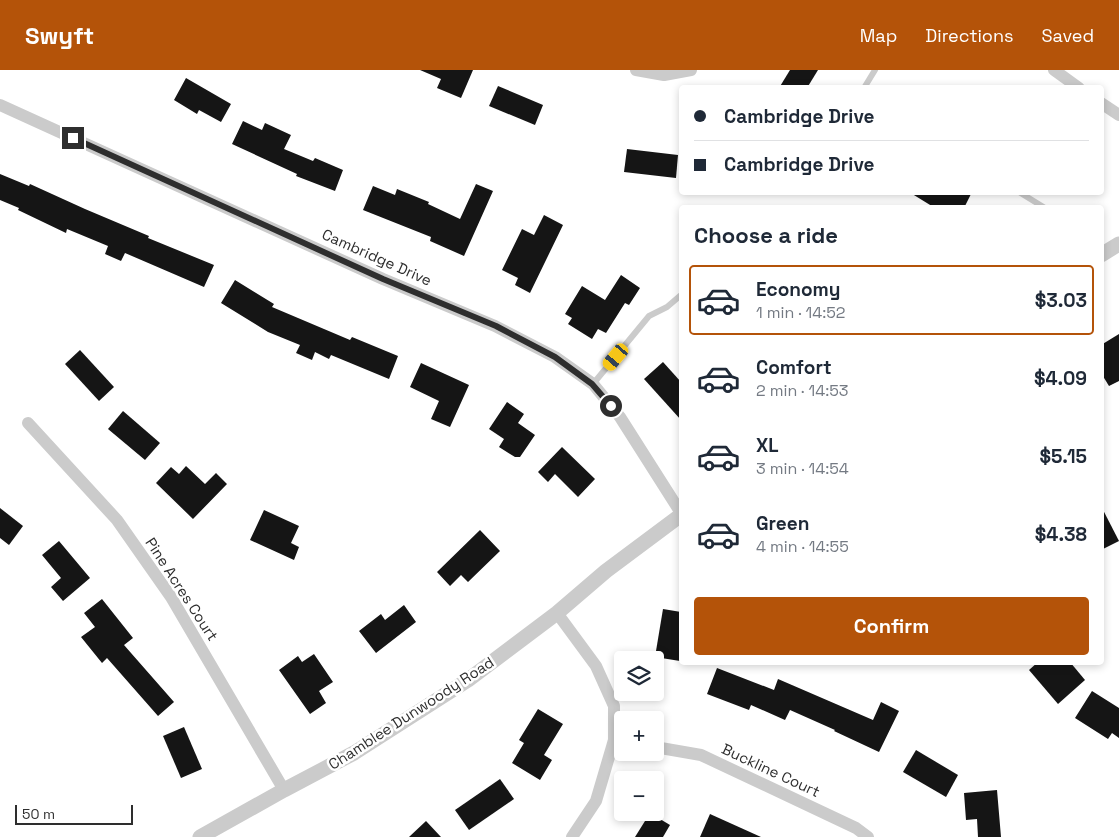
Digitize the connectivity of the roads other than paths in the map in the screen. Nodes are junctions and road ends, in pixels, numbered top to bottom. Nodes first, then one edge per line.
1 (636, 70) edge
2 (691, 70) edge
3 (875, 70) edge
4 (1054, 70) edge
5 (866, 85) edge
6 (1075, 85) edge
7 (1104, 105) edge
8 (0, 106) edge
9 (1119, 115) edge
10 (1024, 195) edge
11 (1040, 205) edge
12 (1119, 244) edge
13 (1104, 253) edge
14 (679, 297) edge
15 (592, 384) junction
16 (28, 423) dead end
17 (679, 511) edge
18 (679, 516) edge
19 (558, 613) junction
20 (615, 711) edge
21 (664, 749) edge
22 (614, 751) edge
23 (284, 790) junction
24 (200, 837) edge
25 (572, 837) edge
26 (868, 837) edge

1 - 2 street
3 - 5 lane
4 - 6 street
7 - 9 street
8 - 15 street, Cambridge Drive
10 - 11 lane
12 - 13 street
14 - 15 lane
15 - 17 street, Cambridge Drive
16 - 23 street, Pine Acres Court
18 - 19 street, Chamblee Dunwoody Road
19 - 20 street
19 - 23 street, Chamblee Dunwoody Road
21 - 26 street, Buckline Court
22 - 25 street
23 - 24 street, Chamblee Dunwoody Road

